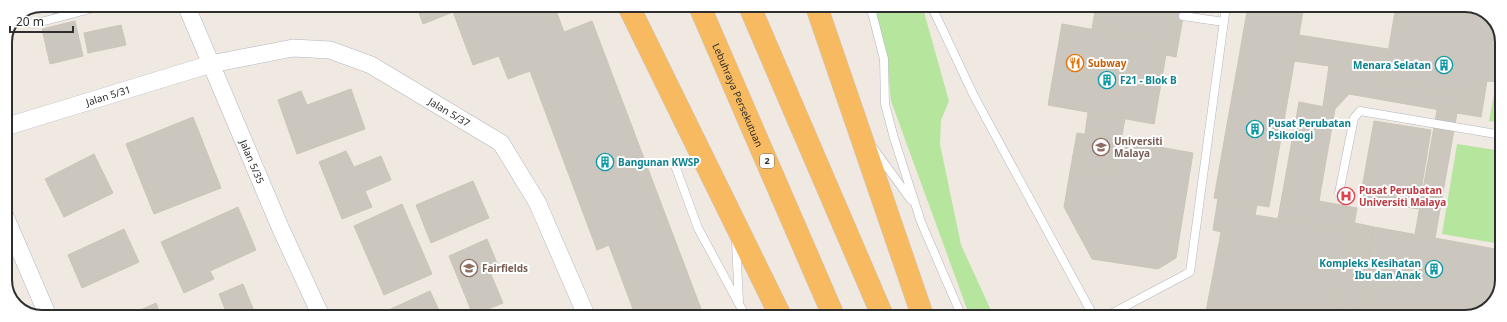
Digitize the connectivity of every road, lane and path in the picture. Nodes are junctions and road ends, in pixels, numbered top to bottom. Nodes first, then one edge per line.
1 (79, 12) edge
2 (189, 12) edge
3 (631, 12) edge
4 (702, 12) edge
5 (752, 12) edge
6 (818, 12) edge
7 (872, 12) edge
8 (934, 12) edge
9 (1225, 12) edge
10 (1183, 16) dead end
11 (23, 19) edge
12 (1224, 22) junction
13 (211, 64) junction
14 (12, 125) edge
15 (860, 131) junction
16 (1495, 134) edge
17 (676, 168) dead end
18 (1339, 193) dead end
19 (915, 206) junction
20 (735, 223) junction
21 (12, 232) edge
22 (739, 305) junction
23 (45, 310) edge
24 (318, 310) edge
25 (584, 310) edge
26 (742, 310) edge
27 (778, 310) edge
28 (831, 310) edge
29 (880, 310) edge
30 (921, 310) edge
31 (959, 310) edge
32 (1090, 310) edge
33 (1118, 310) edge

1 - 11 lane
2 - 13 street, Jalan 5/35
3 - 20 highway
4 - 28 highway, Lebuhraya Persekutuan / 2
5 - 29 highway
6 - 15 highway
7 - 19 lane
8 - 32 lane
9 - 12 lane
10 - 12 lane
12 - 33 lane
13 - 14 street, Jalan 5/31
13 - 24 street, Jalan 5/35
13 - 25 street, Jalan 5/37
15 - 19 lane
15 - 30 highway
16 - 18 lane
17 - 22 lane
19 - 31 lane
20 - 22 lane
20 - 27 highway
21 - 23 street
22 - 26 lane

